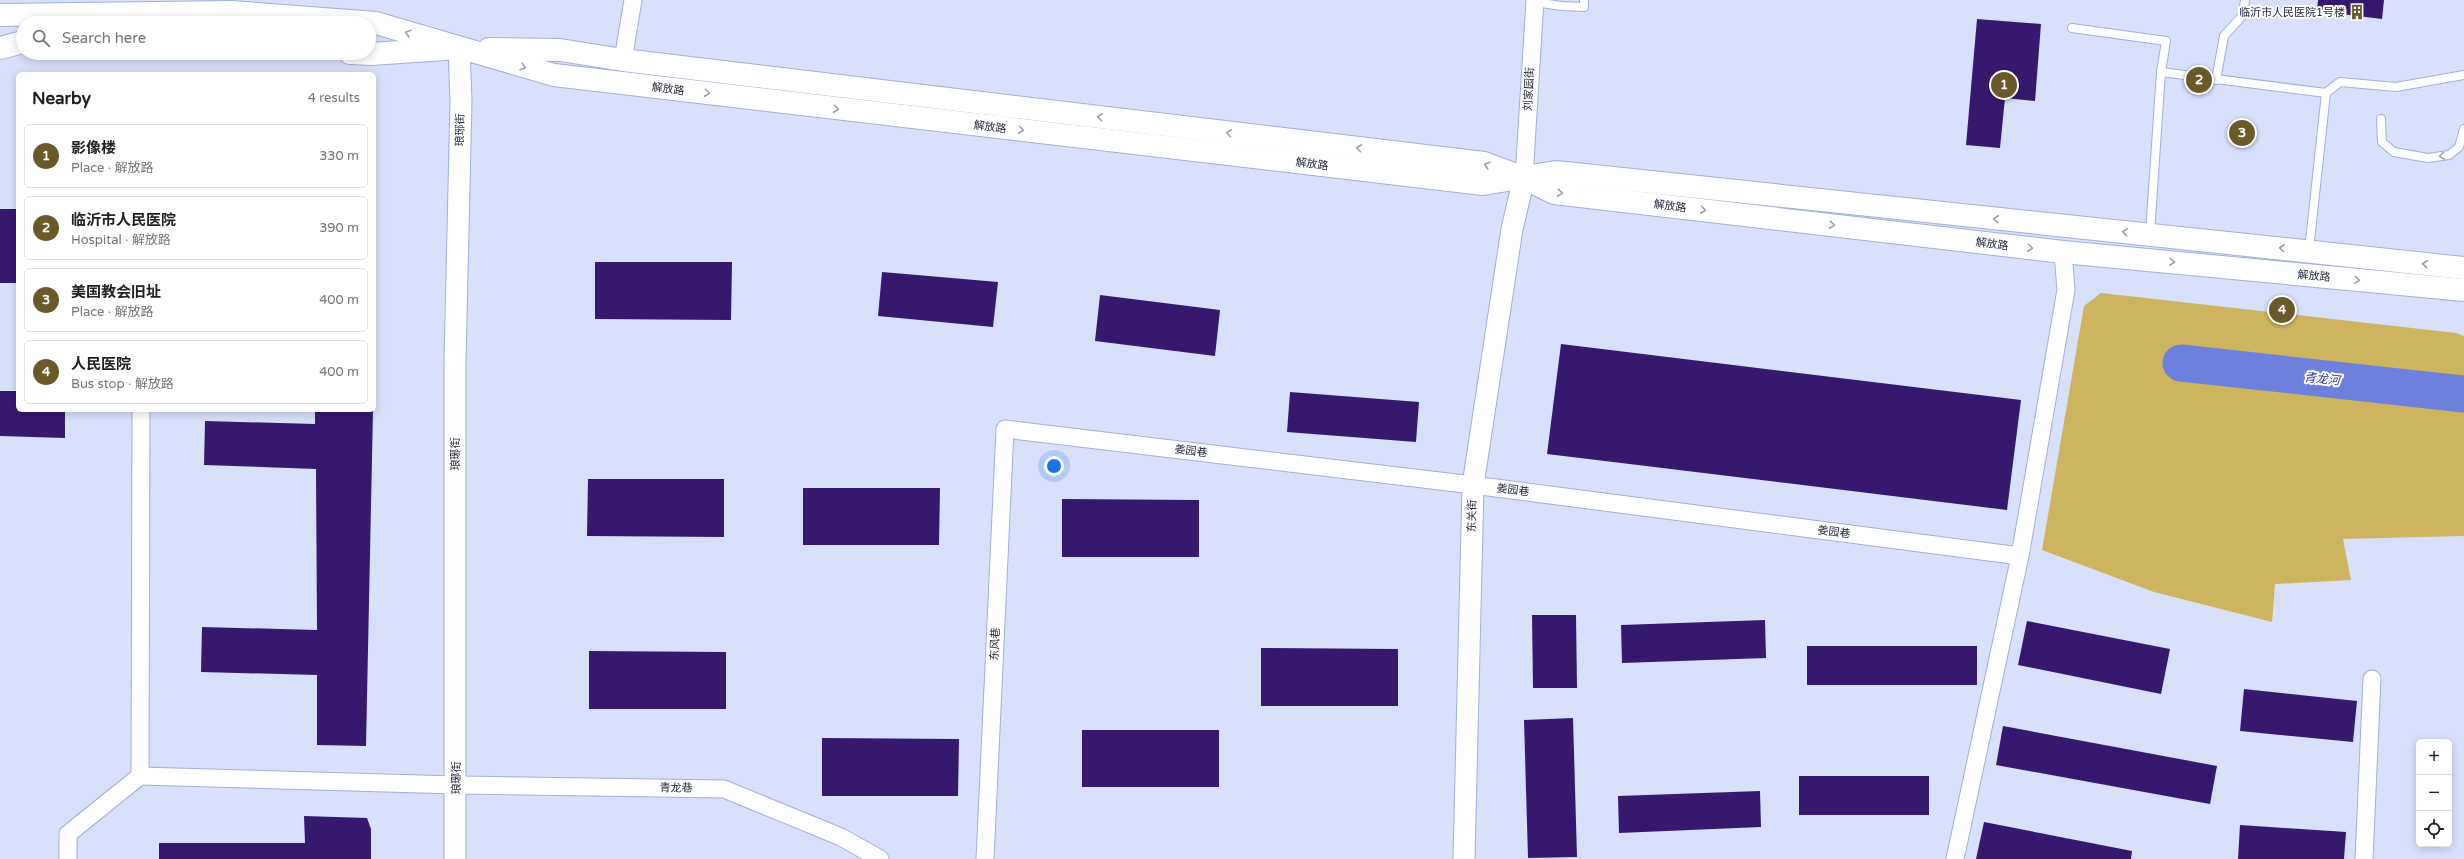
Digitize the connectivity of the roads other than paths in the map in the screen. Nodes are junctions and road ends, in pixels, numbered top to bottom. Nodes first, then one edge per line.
1 (633, 0) edge
2 (1584, 0) edge
3 (2245, 0) edge
4 (1535, 1) edge
5 (232, 6) edge
6 (0, 15) edge
7 (317, 16) edge
8 (376, 23) edge
9 (2072, 28) dead end
10 (0, 39) edge
11 (16, 39) edge
12 (16, 44) edge
13 (0, 48) edge
14 (459, 48) junction
15 (376, 54) edge
16 (623, 60) junction
17 (2161, 72) junction
18 (2464, 75) edge
19 (2216, 80) junction
20 (2326, 93) junction
21 (2381, 120) dead end
22 (2464, 129) edge
23 (1524, 178) junction
24 (2150, 235) junction
25 (2309, 251) junction
26 (2063, 252) junction
27 (2464, 268) edge
28 (2464, 290) edge
29 (141, 412) edge
30 (1005, 428) joint
31 (1473, 485) junction
32 (2020, 556) junction
33 (2372, 679) dead end
34 (140, 776) junction
35 (456, 785) junction
36 (68, 859) edge
37 (456, 859) edge
38 (880, 859) edge
39 (984, 859) edge
40 (1464, 859) edge
41 (1955, 859) edge
42 (2364, 859) edge

1 - 16 street
2 - 4 lane
3 - 19 lane
4 - 23 street, 刘家园街
5 - 6 main road, 解放路
7 -> 5 main road, 解放路
14 -> 8 main road, 解放路
9 - 17 lane
10 - 11 main road
12 - 13 main road
14 - 15 main road, 解放路
14 - 16 main road, 解放路
14 -> 23 main road, 解放路
14 - 35 street, 琅琊街
23 -> 16 main road, 解放路
17 - 19 lane
17 - 24 lane
18 - 20 lane
19 - 20 lane
20 - 25 lane
22 -> 21 lane
24 -> 23 main road, 解放路
23 -> 26 main road, 解放路
23 - 31 street, 东关街
25 -> 24 main road, 解放路
27 -> 25 main road, 解放路
26 -> 28 main road, 解放路
26 - 32 street
29 - 34 street
30 - 31 street, 姜园巷
30 - 39 street, 东风巷
31 - 32 street, 姜园巷
31 - 40 street, 东关街
32 - 41 street
33 - 42 street
34 - 35 street, 青龙巷
34 - 36 street
35 - 37 street, 琅琊街
35 - 38 street, 青龙巷

